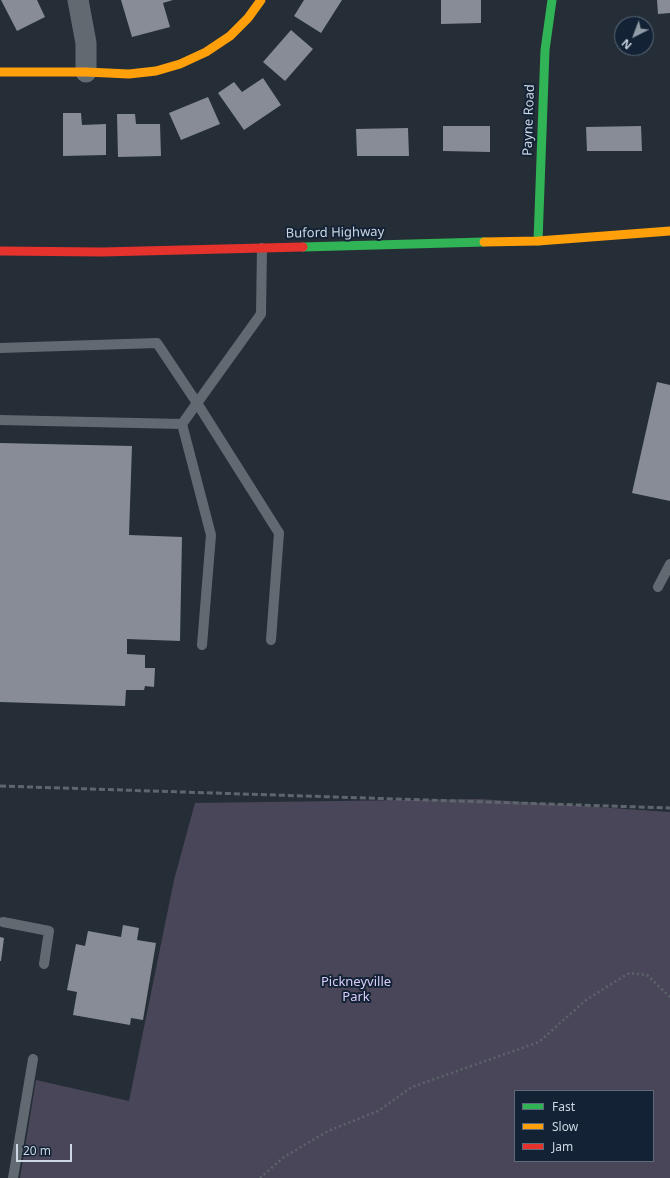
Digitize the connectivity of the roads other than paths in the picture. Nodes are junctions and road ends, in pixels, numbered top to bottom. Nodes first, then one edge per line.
1 (78, 0) edge
2 (261, 0) edge
3 (552, 0) edge
4 (0, 72) edge
5 (86, 72) junction
6 (670, 231) edge
7 (538, 241) junction
8 (262, 248) junction
9 (0, 251) edge
10 (0, 348) edge
11 (197, 403) junction
12 (0, 420) edge
13 (182, 424) junction
14 (670, 564) edge
15 (658, 587) dead end
16 (271, 640) dead end
17 (202, 645) dead end
18 (3, 922) dead end
19 (44, 964) dead end
20 (33, 1059) dead end
21 (13, 1178) edge

1 - 5 street
2 - 5 main road
3 - 7 main road, Payne Road
4 - 5 main road
6 - 7 main road, Buford Highway
7 - 8 main road, Buford Highway
8 - 9 main road, Buford Highway
8 - 11 lane
10 - 11 lane
11 - 13 lane
11 - 16 lane
12 - 13 lane
13 - 17 lane
14 - 15 lane
18 - 19 lane
20 - 21 lane

